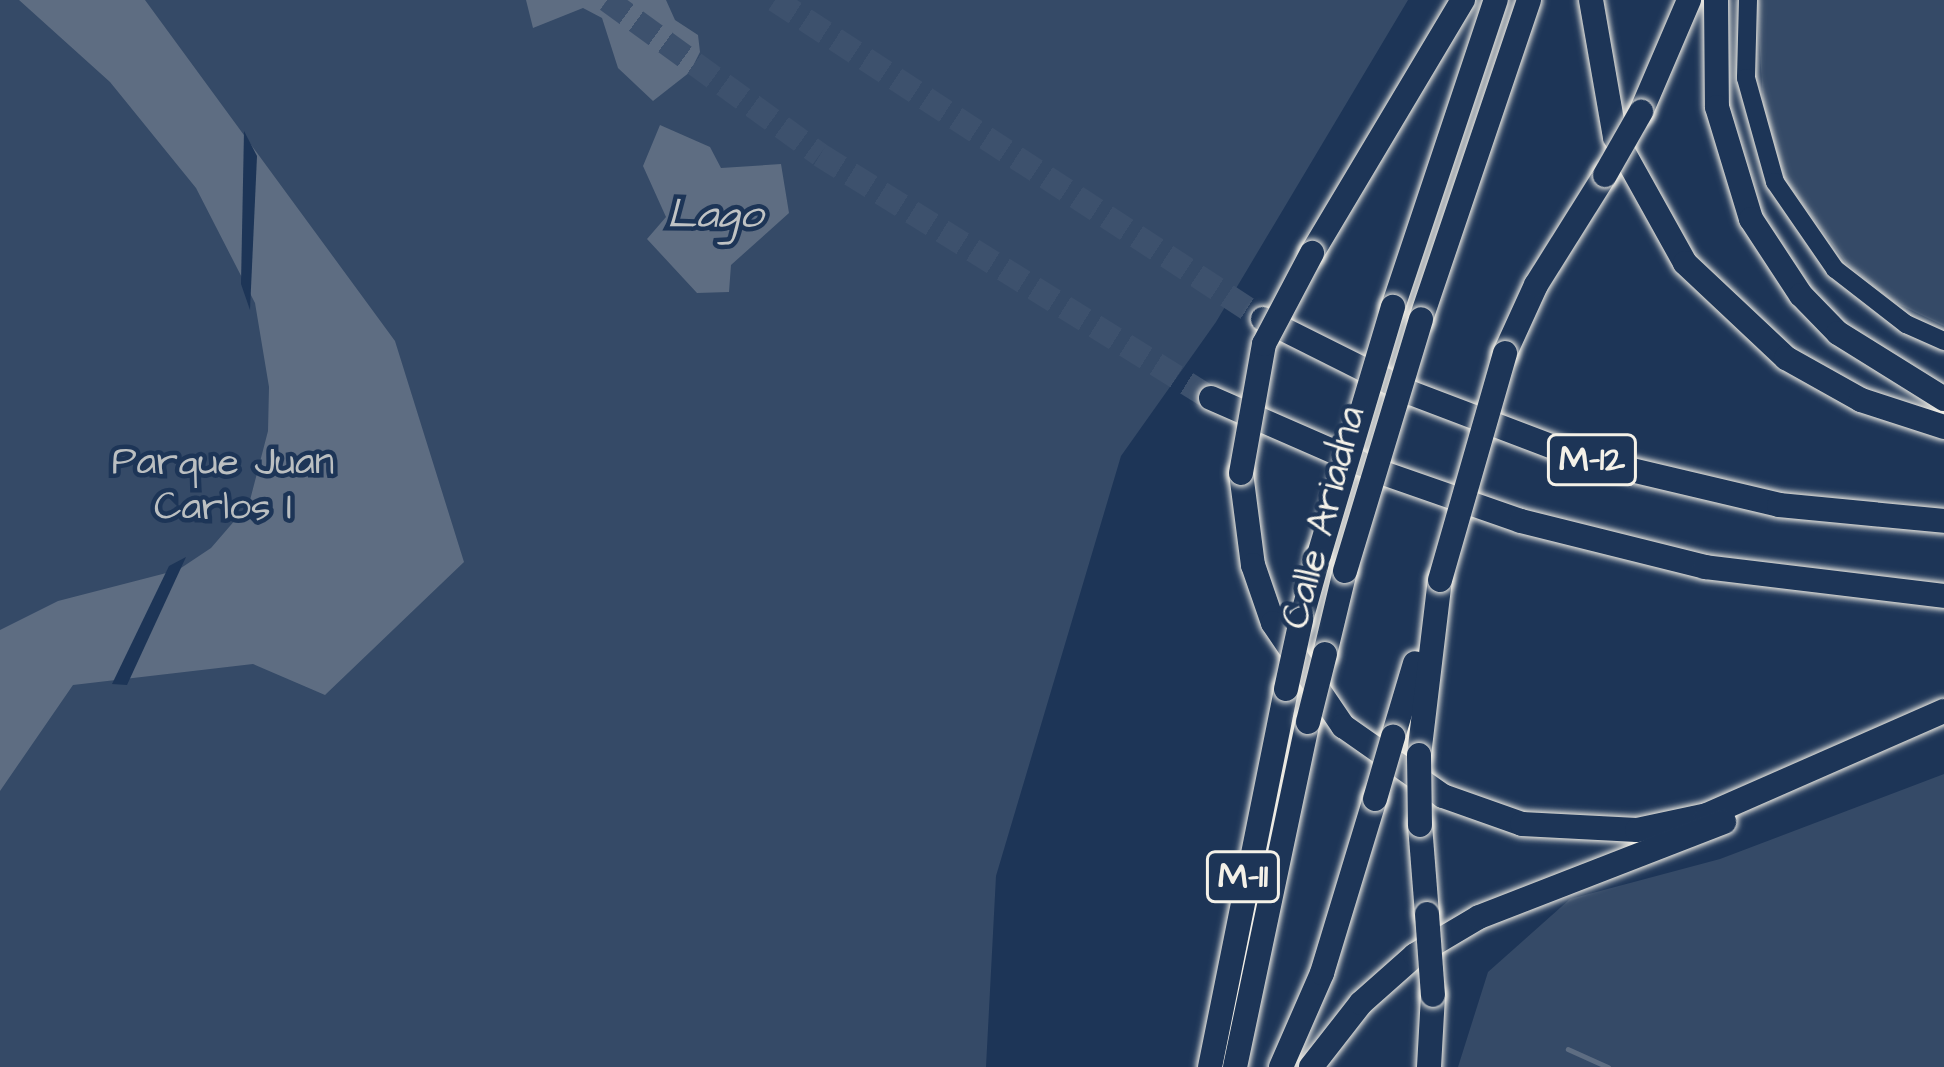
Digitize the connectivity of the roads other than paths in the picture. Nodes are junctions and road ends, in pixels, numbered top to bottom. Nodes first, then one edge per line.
1 (1463, 0) edge
2 (1496, 0) edge
3 (1528, 0) edge
4 (1591, 0) edge
5 (1689, 0) edge
6 (1716, 0) edge
7 (1748, 0) edge
8 (1263, 319) tunnel mouth
9 (1944, 341) edge
10 (1211, 398) tunnel mouth
11 (1944, 399) edge
12 (1944, 427) edge
13 (1944, 521) edge
14 (1440, 580) junction
15 (1944, 596) edge
16 (1944, 711) edge
17 (1907, 728) junction
18 (1210, 1067) edge
19 (1235, 1067) edge
20 (1281, 1067) edge
21 (1311, 1067) edge
22 (1429, 1067) edge

1 - 17 highway, bridge
2 - 18 highway, Calle Ariadna / M-11, bridge
3 - 19 highway, Calle Ariadna / M-11, bridge
4 - 12 highway
5 - 14 highway, bridge
6 - 11 highway
7 - 9 street
8 - 13 highway, M-12
10 - 15 highway, M-12
14 - 20 highway, bridge
14 - 22 highway, bridge
16 - 17 highway
17 - 21 highway

